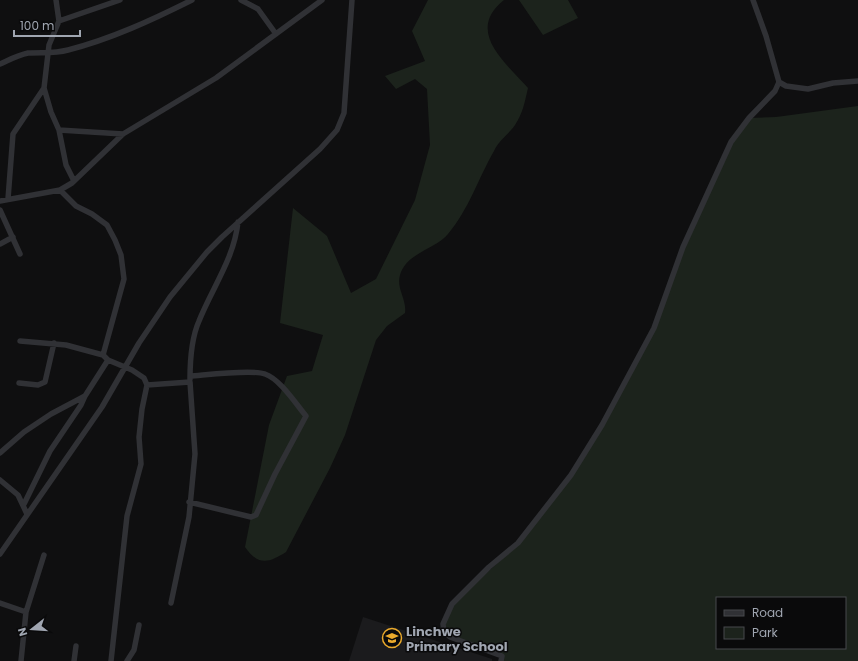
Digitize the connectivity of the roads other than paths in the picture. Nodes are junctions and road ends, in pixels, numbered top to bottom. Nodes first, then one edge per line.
1 (56, 0) edge
2 (120, 0) edge
3 (192, 0) edge
4 (241, 0) edge
5 (352, 0) edge
6 (753, 0) edge
7 (247, 1) edge
8 (319, 1) edge
9 (59, 20) junction
10 (276, 34) junction
11 (49, 54) junction
12 (0, 64) edge
13 (779, 82) junction
14 (858, 82) edge
15 (44, 88) junction
16 (59, 130) junction
17 (123, 134) junction
18 (74, 181) junction
19 (60, 190) junction
20 (8, 199) junction
21 (0, 201) edge
22 (0, 210) edge
23 (238, 222) junction
24 (13, 237) junction
25 (0, 244) edge
26 (20, 254) dead end
27 (20, 341) dead end
28 (54, 343) junction
29 (103, 355) junction
30 (108, 360) junction
31 (126, 366) junction
32 (190, 379) junction
33 (19, 383) dead end
34 (147, 385) junction
35 (85, 396) junction
36 (0, 453) edge
37 (0, 480) edge
38 (189, 502) junction
39 (24, 504) junction
40 (27, 514) junction
41 (0, 554) edge
42 (44, 555) dead end
43 (0, 603) edge
44 (171, 603) dead end
45 (26, 612) junction
46 (139, 625) dead end
47 (76, 646) dead end
48 (21, 661) edge
49 (74, 661) edge
50 (111, 661) edge
51 (127, 661) edge
52 (501, 661) edge

1 - 9 street
2 - 9 street
3 - 11 street
4 - 7 street
5 - 23 street
6 - 13 street
7 - 10 street
8 - 10 street
9 - 11 street
10 - 17 street
11 - 12 street
11 - 15 street
13 - 14 street
13 - 52 street
15 - 16 street
15 - 20 street
16 - 17 street
16 - 18 street
17 - 18 street
18 - 19 street
19 - 20 street
19 - 29 street
20 - 21 street
22 - 24 street
23 - 31 street
23 - 32 street
24 - 25 street
24 - 26 street
27 - 28 street
28 - 29 street
28 - 33 street
29 - 30 street
30 - 31 street
30 - 35 street
31 - 34 street
31 - 40 street
32 - 34 street
32 - 38 street
32 - 38 street
34 - 50 street
35 - 36 street
35 - 39 street
37 - 39 street
38 - 44 street
39 - 40 street
40 - 41 street
42 - 45 street
43 - 45 street
45 - 48 street
46 - 51 street
47 - 49 street

